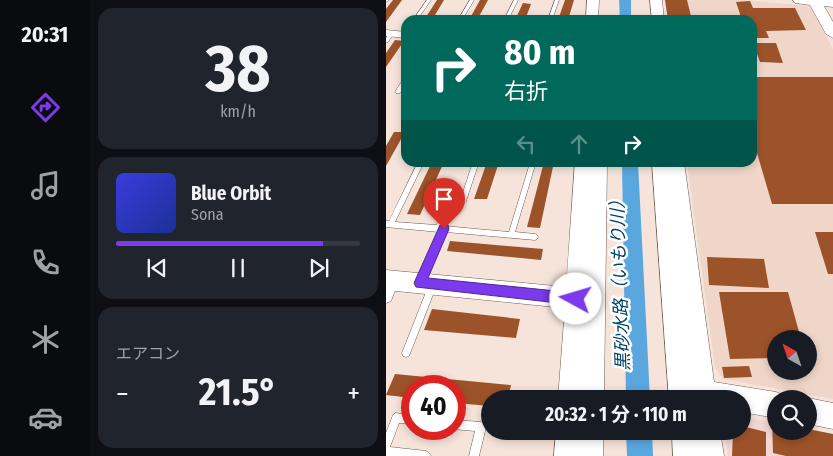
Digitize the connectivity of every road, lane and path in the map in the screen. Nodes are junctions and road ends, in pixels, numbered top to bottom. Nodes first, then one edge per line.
1 (429, 0) edge
2 (472, 0) edge
3 (516, 0) edge
4 (557, 0) edge
5 (593, 0) edge
6 (602, 0) edge
7 (647, 0) edge
8 (656, 0) edge
9 (799, 0) edge
10 (814, 1) edge
11 (833, 3) edge
12 (418, 15) edge
13 (463, 15) edge
14 (508, 15) edge
15 (552, 15) edge
16 (592, 15) edge
17 (602, 15) edge
18 (648, 15) edge
19 (658, 15) edge
20 (401, 34) edge
21 (833, 34) edge
22 (388, 36) edge
23 (401, 87) edge
24 (398, 92) dead end
25 (418, 167) edge
26 (474, 167) edge
27 (531, 167) edge
28 (584, 167) edge
29 (598, 167) edge
30 (662, 167) edge
31 (675, 167) edge
32 (388, 224) edge
33 (441, 228) junction
34 (511, 235) junction
35 (535, 237) dead end
36 (427, 284) junction
37 (388, 286) edge
38 (585, 300) junction
39 (406, 353) dead end
40 (572, 390) edge
41 (590, 390) edge
42 (691, 390) edge
43 (692, 390) edge
44 (751, 401) edge
45 (767, 403) edge
46 (817, 413) edge
47 (833, 416) edge
48 (401, 419) edge
49 (466, 426) edge
50 (569, 440) edge
51 (590, 440) edge
52 (686, 440) edge
53 (708, 440) edge
54 (386, 446) edge
55 (386, 451) edge
56 (426, 456) edge
57 (474, 456) edge
58 (568, 456) edge
59 (589, 456) edge
60 (687, 456) edge
61 (710, 456) edge

1 - 12 lane
2 - 13 lane
3 - 14 lane
4 - 15 lane
5 - 16 street
6 - 17 street
7 - 18 street
8 - 19 street
9 - 10 street
10 - 11 street
10 - 21 street
20 - 22 street
23 - 24 lane
25 - 32 lane
26 - 33 lane
27 - 34 lane
28 - 38 street
29 - 38 street
30 - 42 street
31 - 43 street
32 - 33 lane
33 - 34 lane
33 - 36 lane
34 - 35 lane
36 - 37 street
36 - 38 street
36 - 39 lane
38 - 40 street
38 - 41 street
44 - 45 street
46 - 47 street
48 - 54 lane
49 - 57 lane
50 - 58 street
51 - 59 street
52 - 60 street
53 - 61 street
55 - 56 lane

